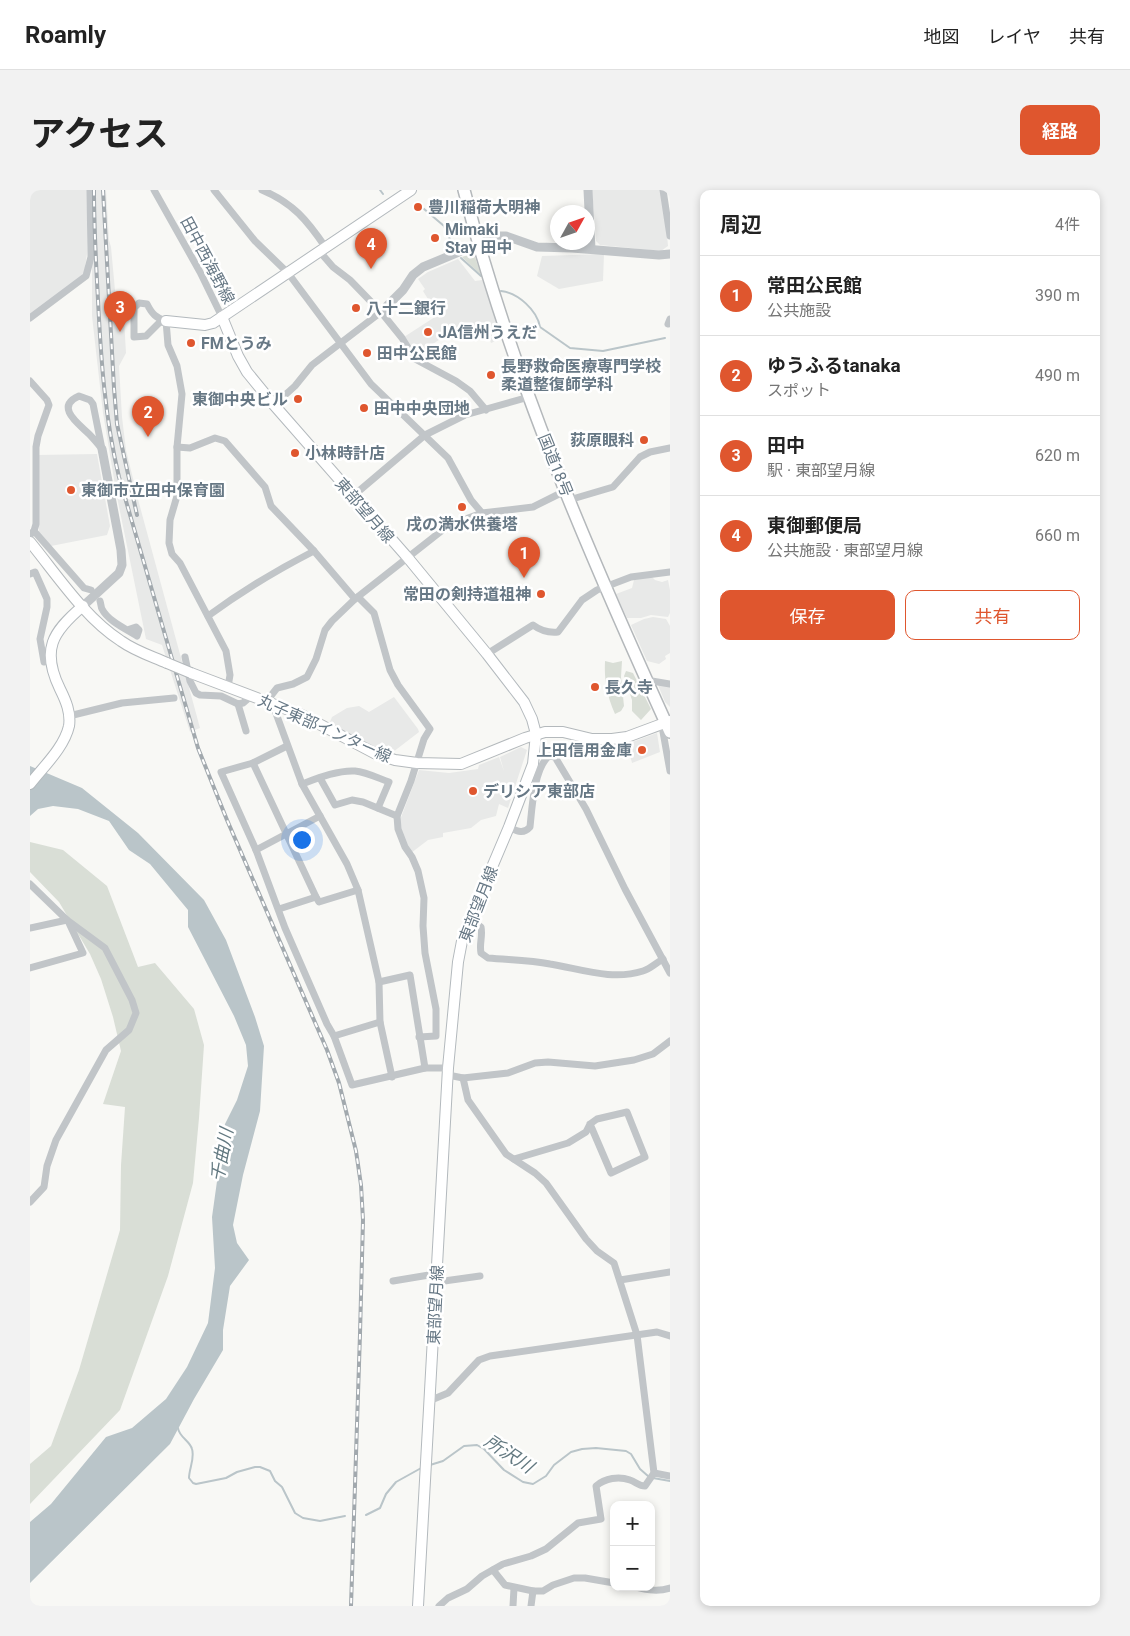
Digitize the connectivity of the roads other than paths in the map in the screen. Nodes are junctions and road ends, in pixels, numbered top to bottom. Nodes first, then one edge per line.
1 (90, 190) edge
2 (154, 190) edge
3 (214, 190) edge
4 (262, 190) edge
5 (410, 190) edge
6 (464, 190) edge
7 (588, 190) edge
8 (664, 190) edge
9 (589, 205) edge
10 (670, 236) edge
11 (477, 243) junction
12 (550, 247) edge
13 (595, 249) edge
14 (323, 250) junction
15 (670, 254) edge
16 (288, 273) junction
17 (381, 312) junction
18 (222, 317) junction
19 (30, 318) edge
20 (166, 321) junction
21 (340, 343) junction
22 (30, 381) edge
23 (529, 397) junction
24 (274, 405) junction
25 (486, 410) junction
26 (96, 435) junction
27 (425, 436) junction
28 (177, 447) junction
29 (670, 448) edge
30 (102, 449) joint
31 (353, 496) junction
32 (567, 496) junction
33 (482, 513) junction
34 (32, 533) edge
35 (30, 542) edge
36 (314, 551) junction
37 (408, 558) junction
38 (670, 572) edge
39 (30, 574) edge
40 (606, 587) junction
41 (91, 590) dead end
42 (357, 598) junction
43 (100, 601) dead end
44 (83, 606) junction
45 (208, 616) junction
46 (127, 630) dead end
47 (487, 654) junction
48 (185, 657) dead end
49 (44, 662) dead end
50 (646, 680) junction
51 (670, 684) edge
52 (228, 687) junction
53 (251, 696) junction
54 (174, 698) dead end
55 (271, 703) junction
56 (238, 704) junction
57 (69, 716) junction
58 (667, 727) edge
59 (246, 731) dead end
60 (536, 734) junction
61 (287, 746) junction
62 (253, 763) junction
63 (417, 763) junction
64 (670, 770) edge
65 (320, 778) junction
66 (30, 784) edge
67 (302, 784) junction
68 (378, 808) junction
69 (320, 816) junction
70 (397, 816) junction
71 (509, 827) junction
72 (286, 834) junction
73 (256, 850) junction
74 (30, 884) edge
75 (358, 890) junction
76 (316, 897) junction
77 (279, 909) junction
78 (470, 919) junction
79 (68, 920) junction
80 (30, 928) edge
81 (663, 959) junction
82 (30, 968) edge
83 (670, 973) edge
84 (379, 982) junction
85 (380, 1022) junction
86 (334, 1036) junction
87 (419, 1037) junction
88 (670, 1041) edge
89 (424, 1068) junction
90 (448, 1071) junction
91 (392, 1077) junction
92 (463, 1078) junction
93 (590, 1124) junction
94 (514, 1159) junction
95 (30, 1202) edge
96 (670, 1272) edge
97 (480, 1276) dead end
98 (437, 1279) junction
99 (620, 1280) junction
100 (393, 1281) dead end
101 (637, 1335) junction
102 (670, 1336) edge
103 (429, 1401) junction
104 (654, 1473) junction
105 (670, 1476) edge
106 (493, 1570) junction
107 (610, 1581) edge
108 (514, 1588) junction
109 (670, 1588) edge
110 (655, 1590) edge
111 (533, 1591) junction
112 (418, 1606) edge
113 (439, 1606) edge
114 (513, 1606) edge
115 (532, 1606) edge

1 - 19 street
2 - 18 street, 田中西海野線
3 - 16 street
4 - 14 street
5 - 14 main road
6 - 11 highway, 国道18号
7 - 9 street
8 - 10 street
11 - 12 street
11 - 17 street
11 - 23 highway, 国道18号
13 - 15 street
14 - 16 main road
14 - 17 street
16 - 18 main road
16 - 21 street
17 - 21 street
17 - 25 street
18 - 20 main road
18 - 24 main road, 東部望月線
20 - 20 street
20 - 28 street
21 - 24 street
21 - 27 street
22 - 34 street
23 - 25 street
23 - 32 highway, 国道18号
24 - 31 main road, 東部望月線
25 - 27 street
26 - 26 street
26 - 30 street
27 - 31 street
27 - 33 street
28 - 36 street
28 - 45 street
29 - 32 street
30 - 44 street
31 - 37 main road, 東部望月線
32 - 33 street
32 - 40 highway, 国道18号
33 - 37 street
34 - 41 street
35 - 44 main road, 丸子東部インター線
36 - 42 street
36 - 45 street
37 - 42 street
37 - 47 main road, 東部望月線
38 - 40 street
39 - 49 street
40 - 47 street
40 - 50 highway, 国道18号
42 - 55 street
42 - 63 street
43 - 46 street
44 - 52 main road, 丸子東部インター線, bridge
44 - 57 main road
45 - 52 street
47 - 60 main road, 東部望月線
48 - 56 street
50 - 51 street
50 - 58 highway, 国道18号
52 - 53 main road, 丸子東部インター線
53 - 55 main road, 丸子東部インター線
53 - 56 street
54 - 57 street
55 - 61 street
55 - 63 main road, 丸子東部インター線
56 - 59 street
57 - 66 main road
58 - 60 main road, 丸子東部インター線
58 - 64 street
60 - 63 main road, 丸子東部インター線
60 - 71 main road, 東部望月線
61 - 62 street
61 - 67 street
62 - 72 street
62 - 73 street
63 - 70 street
65 - 67 street
65 - 68 street
65 - 68 street
67 - 69 street
68 - 70 street
69 - 72 street
69 - 75 street
70 - 87 street
71 - 78 main road, 東部望月線
71 - 81 street
72 - 73 street
72 - 76 street
73 - 77 street
74 - 79 street
75 - 76 street
75 - 84 street
76 - 77 street
77 - 86 street
78 - 81 street
78 - 90 main road, 東部望月線
79 - 80 street
79 - 82 street
79 - 95 street
81 - 83 street
84 - 85 street
84 - 87 street
85 - 86 street
85 - 91 street
86 - 91 street
87 - 89 street
88 - 92 street
89 - 90 street
89 - 91 street
90 - 92 street
90 - 98 main road, 東部望月線
92 - 94 street
93 - 93 street
93 - 94 street
94 - 99 street
96 - 99 street
97 - 98 street
98 - 100 street
98 - 103 main road, 東部望月線
99 - 101 street
101 - 102 street
101 - 103 street
101 - 104 street
103 - 112 main road, 東部望月線
104 - 105 street
104 - 106 street
106 - 108 street
106 - 113 street
107 - 111 street
108 - 111 street
108 - 114 street
109 - 110 street
111 - 115 street

